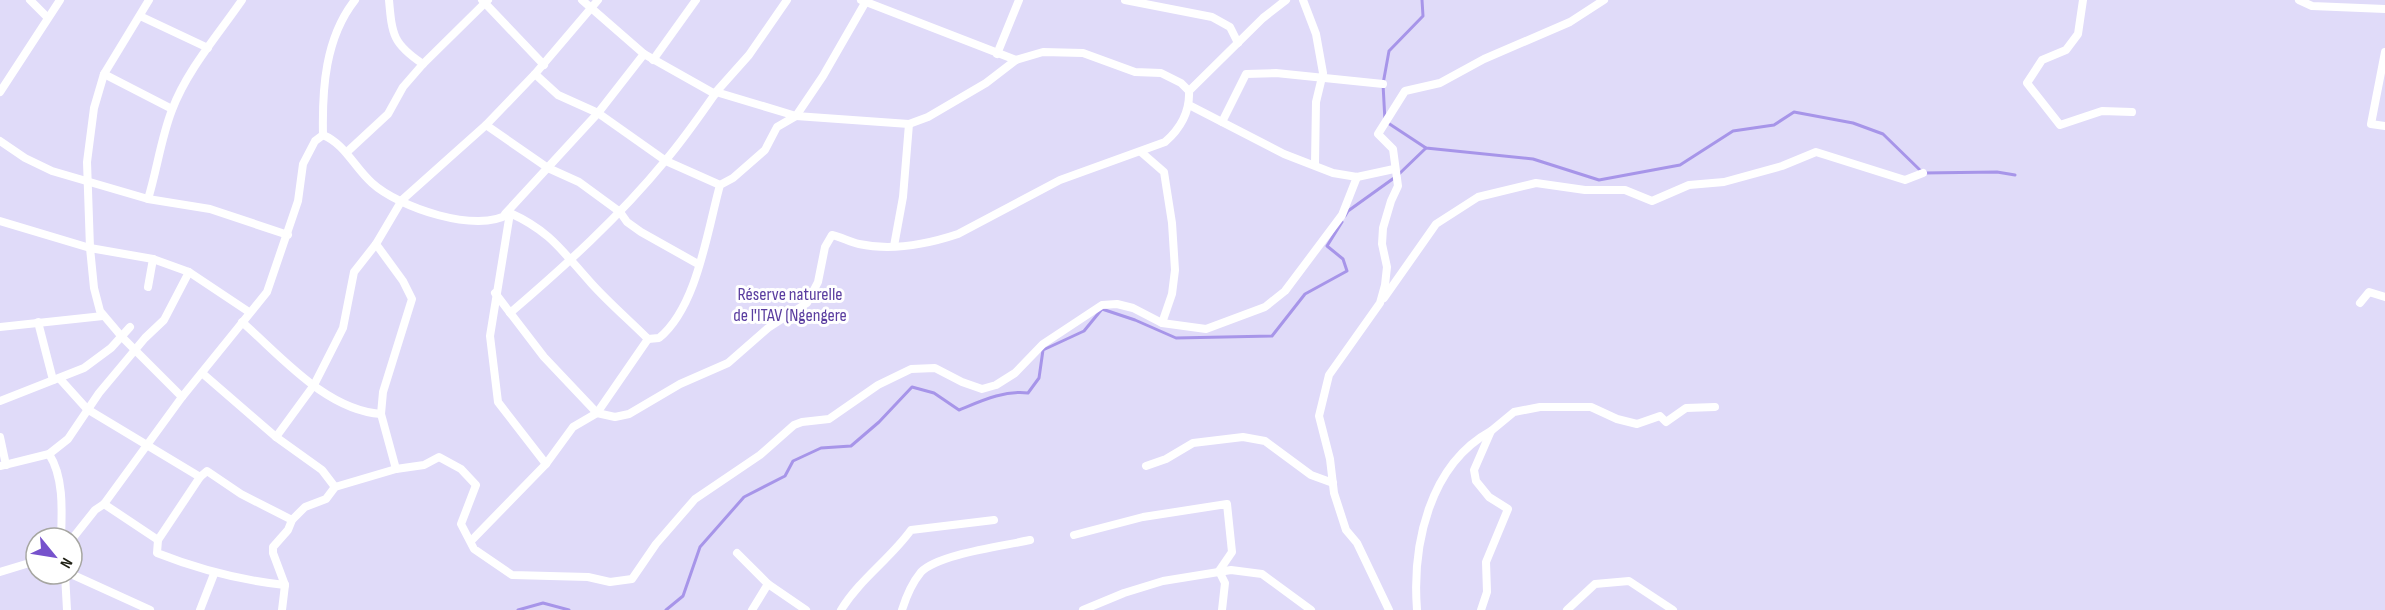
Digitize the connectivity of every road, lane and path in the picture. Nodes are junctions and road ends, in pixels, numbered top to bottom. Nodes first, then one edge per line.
1 (30, 0) edge
2 (60, 0) edge
3 (149, 0) edge
4 (242, 0) edge
5 (355, 0) edge
6 (389, 0) edge
7 (582, 0) edge
8 (598, 0) edge
9 (696, 0) edge
10 (787, 0) edge
11 (1019, 0) edge
12 (1125, 0) edge
13 (1286, 0) edge
14 (1304, 0) edge
15 (1604, 0) edge
16 (2084, 0) edge
17 (2299, 0) edge
18 (485, 1) edge
19 (863, 2) edge
20 (590, 9) junction
21 (2385, 9) edge
22 (140, 16) junction
23 (47, 17) junction
24 (1238, 43) junction
25 (208, 48) junction
26 (2385, 52) edge
27 (644, 54) junction
28 (997, 54) junction
29 (653, 60) junction
30 (1016, 60) junction
31 (423, 64) junction
32 (544, 65) junction
33 (104, 74) junction
34 (535, 74) junction
35 (1323, 80) junction
36 (1383, 84) dead end
37 (1189, 91) junction
38 (0, 92) edge
39 (716, 93) junction
40 (1190, 105) junction
41 (172, 109) junction
42 (2132, 112) dead end
43 (598, 113) junction
44 (796, 116) junction
45 (1222, 122) junction
46 (909, 124) junction
47 (486, 125) junction
48 (2385, 126) edge
49 (323, 135) junction
50 (0, 141) edge
51 (347, 152) junction
52 (1141, 152) junction
53 (666, 161) junction
54 (1315, 164) junction
55 (548, 168) junction
56 (1394, 169) junction
57 (1923, 173) dead end
58 (1357, 177) junction
59 (87, 180) junction
60 (720, 185) junction
61 (148, 199) junction
62 (402, 200) junction
63 (620, 212) junction
64 (510, 213) junction
65 (499, 220) junction
66 (0, 222) edge
67 (288, 235) junction
68 (375, 244) junction
69 (894, 246) junction
70 (90, 248) junction
71 (153, 259) junction
72 (572, 260) junction
73 (698, 264) junction
74 (189, 272) junction
75 (148, 287) dead end
76 (495, 293) junction
77 (2385, 297) edge
78 (1380, 303) junction
79 (2360, 303) dead end
80 (249, 312) junction
81 (510, 313) junction
82 (104, 316) junction
83 (38, 322) junction
84 (242, 322) junction
85 (1162, 323) junction
86 (0, 327) edge
87 (130, 327) dead end
88 (122, 337) junction
89 (648, 339) junction
90 (135, 349) junction
91 (202, 373) junction
92 (57, 379) junction
93 (314, 385) junction
94 (182, 398) junction
95 (0, 401) edge
96 (1715, 407) dead end
97 (87, 409) junction
98 (597, 413) junction
99 (381, 414) junction
100 (1491, 430) junction
101 (0, 437) edge
102 (276, 437) junction
103 (145, 446) junction
104 (50, 454) junction
105 (546, 464) junction
106 (1146, 465) dead end
107 (3, 466) edge
108 (396, 469) junction
109 (200, 477) junction
110 (1333, 483) junction
111 (335, 487) junction
112 (104, 504) junction
113 (291, 520) junction
114 (994, 520) dead end
115 (62, 526) edge
116 (82, 526) edge
117 (1074, 535) dead end
118 (158, 540) junction
119 (1030, 540) dead end
120 (471, 541) junction
121 (737, 554) dead end
122 (24, 565) edge
123 (1219, 571) junction
124 (0, 572) edge
125 (214, 574) junction
126 (84, 580) edge
127 (768, 584) junction
128 (285, 585) junction
129 (66, 586) edge
130 (67, 610) edge
131 (150, 610) edge
132 (200, 610) edge
133 (282, 610) edge
134 (752, 610) edge
135 (806, 610) edge
136 (841, 610) edge
137 (902, 610) edge
138 (1083, 610) edge
139 (1222, 610) edge
140 (1311, 610) edge
141 (1389, 610) edge
142 (1417, 610) edge
143 (1481, 610) edge
144 (1567, 610) edge
145 (1673, 610) edge

1 - 23 street
2 - 23 street
3 - 22 street
4 - 25 street
5 - 49 street
6 - 31 street
7 - 20 street
8 - 20 street
9 - 29 street
10 - 39 street
11 - 28 street
12 - 24 street
13 - 24 street
14 - 35 street
15 - 56 street
16 - 42 street
17 - 21 street
18 - 31 street
18 - 32 street
19 - 28 street
19 - 44 street
20 - 27 street
20 - 32 street
22 - 25 street
22 - 33 street
23 - 38 street
24 - 37 street
25 - 41 street
26 - 48 street
27 - 29 street
27 - 43 street
28 - 30 street
29 - 39 street
30 - 37 street
30 - 46 street
31 - 51 street
32 - 34 street
33 - 41 street
33 - 59 street
34 - 43 street
34 - 47 street
35 - 36 street
35 - 45 street
35 - 54 street
37 - 40 street
39 - 44 street
39 - 53 street
40 - 45 street
40 - 52 street
41 - 61 street
43 - 53 street
43 - 55 street
44 - 46 street
44 - 60 street
45 - 54 street
46 - 69 street
47 - 55 street
47 - 62 street
49 - 51 street
49 - 67 street
50 - 59 street
51 - 62 street
52 - 69 street
52 - 85 street
53 - 60 street
53 - 63 street
54 - 58 street
55 - 63 street
55 - 65 street
56 - 58 street
56 - 78 street
57 - 78 street
58 - 85 street
59 - 61 street
59 - 70 street
60 - 73 street
61 - 67 street
62 - 65 street
62 - 68 street
63 - 72 street
63 - 73 street
64 - 65 street
64 - 72 street
64 - 76 street
66 - 70 street
67 - 80 street
68 - 93 street
68 - 99 street
69 - 98 street
70 - 71 street
70 - 82 street
71 - 74 street
71 - 75 street
72 - 81 street
72 - 89 street
73 - 89 street
74 - 80 street
74 - 90 street
76 - 81 street
76 - 105 street
77 - 79 street
78 - 110 street
80 - 84 street
81 - 98 street
82 - 83 street
82 - 88 street
83 - 86 street
83 - 92 street
84 - 91 street
84 - 93 street
85 - 120 street
87 - 88 street
88 - 90 street
88 - 92 street
89 - 98 street
90 - 94 street
90 - 97 street
91 - 94 street
91 - 102 street
92 - 95 street
92 - 97 street
93 - 99 street
93 - 102 street
94 - 103 street
96 - 100 street
97 - 103 street
97 - 104 street
98 - 105 street
99 - 108 street
100 - 142 street
100 - 143 street
101 - 107 street
102 - 111 street
103 - 109 street
103 - 112 street
104 - 107 street
104 - 115 street
105 - 120 street
106 - 110 street
108 - 111 street
108 - 120 street
109 - 113 street
109 - 118 street
110 - 141 street
111 - 113 street
112 - 116 street
112 - 118 street
113 - 128 street
114 - 136 street
117 - 123 street
118 - 125 street
119 - 137 street
121 - 127 street
122 - 124 street
123 - 138 street
123 - 139 street
123 - 140 street
125 - 128 street
125 - 132 street
126 - 131 street
127 - 134 street
127 - 135 street
128 - 133 street
129 - 130 street
144 - 145 street

